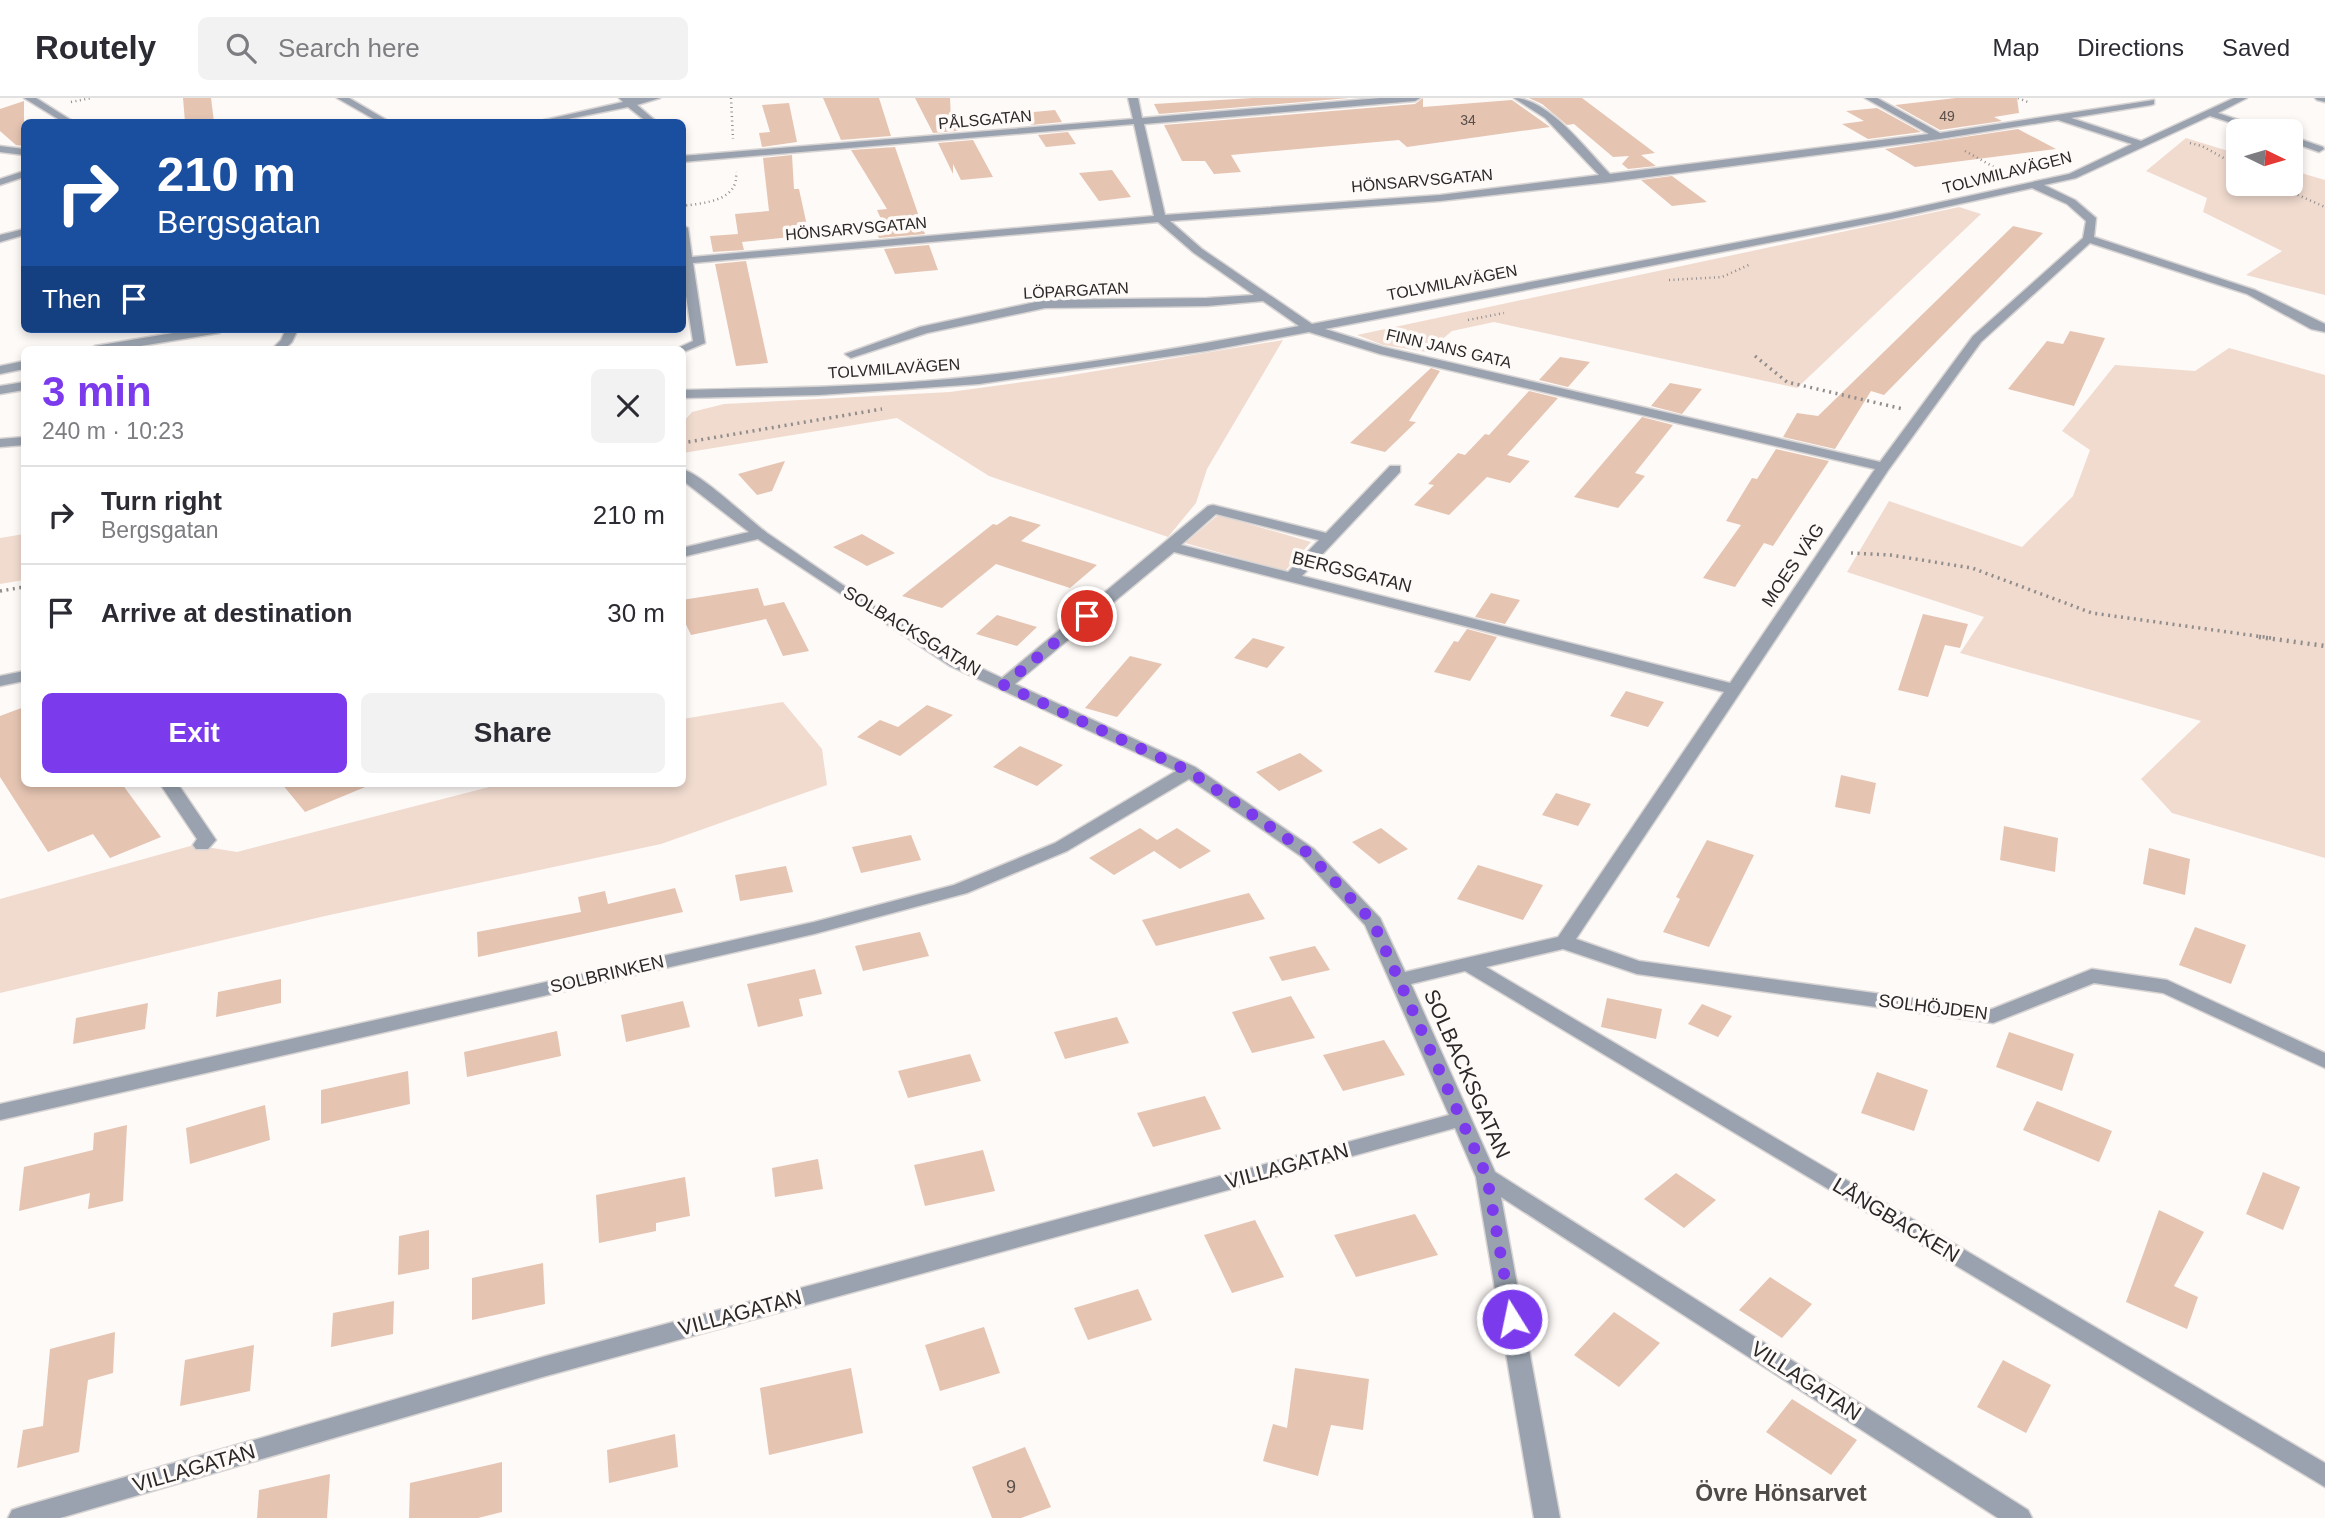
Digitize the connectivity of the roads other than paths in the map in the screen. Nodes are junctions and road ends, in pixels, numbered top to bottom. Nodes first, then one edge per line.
1 (29, 98) edge
2 (342, 98) edge
3 (655, 98) edge
4 (1133, 98) edge
5 (1415, 98) edge
6 (1520, 98) edge
7 (1870, 98) edge
8 (2143, 98) edge
9 (2242, 98) edge
10 (628, 100) edge
11 (2209, 113) junction
12 (2059, 117) junction
13 (64, 119) edge
14 (380, 119) edge
15 (553, 119) edge
16 (649, 119) edge
17 (2228, 119) edge
18 (1137, 123) junction
19 (1939, 136) junction
20 (2303, 143) edge
21 (2141, 144) junction
22 (0, 149) edge
23 (2319, 149) dead end
24 (21, 152) edge
25 (686, 159) edge
26 (21, 175) edge
27 (1609, 179) junction
28 (0, 182) edge
29 (2031, 186) junction
30 (1160, 218) junction
31 (21, 233) edge
32 (0, 239) edge
33 (2088, 239) junction
34 (686, 261) edge
35 (686, 272) edge
36 (1267, 297) junction
37 (1310, 328) junction
38 (2325, 328) edge
39 (195, 333) edge
40 (119, 346) edge
41 (686, 347) dead end
42 (851, 354) dead end
43 (21, 366) edge
44 (0, 370) edge
45 (21, 386) edge
46 (0, 390) edge
47 (686, 394) edge
48 (21, 441) edge
49 (0, 443) edge
50 (1882, 467) junction
51 (1395, 469) dead end
52 (686, 476) edge
53 (760, 534) junction
54 (1328, 538) junction
55 (1171, 547) junction
56 (686, 552) edge
57 (1292, 577) junction
58 (21, 677) edge
59 (0, 681) edge
60 (1004, 685) junction
61 (1733, 689) junction
62 (1189, 771) junction
63 (171, 787) edge
64 (202, 845) dead end
65 (1564, 942) junction
66 (1467, 964) junction
67 (1400, 980) junction
68 (2325, 1061) edge
69 (0, 1112) edge
70 (1461, 1119) junction
71 (1487, 1177) junction
72 (2325, 1476) edge
73 (20, 1518) edge
74 (1548, 1518) edge
75 (2019, 1518) edge

1 - 13 street
2 - 14 street
3 - 10 street
4 - 18 street
5 - 18 street, PÅLSGATAN
6 - 27 street
7 - 19 street
8 - 12 street, HÖNSARVSGATAN
9 - 11 street, TOLVMILAVÄGEN
10 - 15 street
10 - 16 street
11 - 17 street
11 - 21 street, TOLVMILAVÄGEN
12 - 19 street, HÖNSARVSGATAN
12 - 21 street
18 - 25 street, PÅLSGATAN
18 - 30 street
19 - 27 street, HÖNSARVSGATAN
20 - 23 street
21 - 29 street, TOLVMILAVÄGEN
22 - 24 street
26 - 28 street
27 - 30 street, HÖNSARVSGATAN
29 - 33 street
29 - 37 street, TOLVMILAVÄGEN
30 - 34 street, HÖNSARVSGATAN
30 - 36 street, FINN JANS GATA
31 - 32 street
33 - 38 street
33 - 50 street, MOES VÄG
35 - 41 street
36 - 37 street, FINN JANS GATA
36 - 42 street, LÖPARGATAN
37 - 47 street, TOLVMILAVÄGEN
37 - 50 street, FINN JANS GATA
39 - 40 street
43 - 44 street
45 - 46 street
48 - 49 street
50 - 61 street, MOES VÄG
51 - 54 street
52 - 53 street, SOLBACKSGATAN
53 - 56 street
53 - 60 street, SOLBACKSGATAN
54 - 55 street
54 - 57 street
55 - 57 street, BERGSGATAN
55 - 60 street
57 - 61 street, BERGSGATAN
58 - 59 street
60 - 62 street, SOLBACKSGATAN
61 - 65 street, MOES VÄG
62 - 67 street, SOLBACKSGATAN
62 - 69 street, SOLBRINKEN
63 - 64 street
65 - 66 street, SOLBACKSGATAN
65 - 68 street, SOLHÖJDEN
66 - 67 street, SOLBACKSGATAN
66 - 72 street, LÅNGBACKEN
67 - 70 street, SOLBACKSGATAN
70 - 71 street, SOLBACKSGATAN
70 - 73 street, VILLAGATAN
71 - 74 street, SOLBACKSGATAN
71 - 75 street, VILLAGATAN

